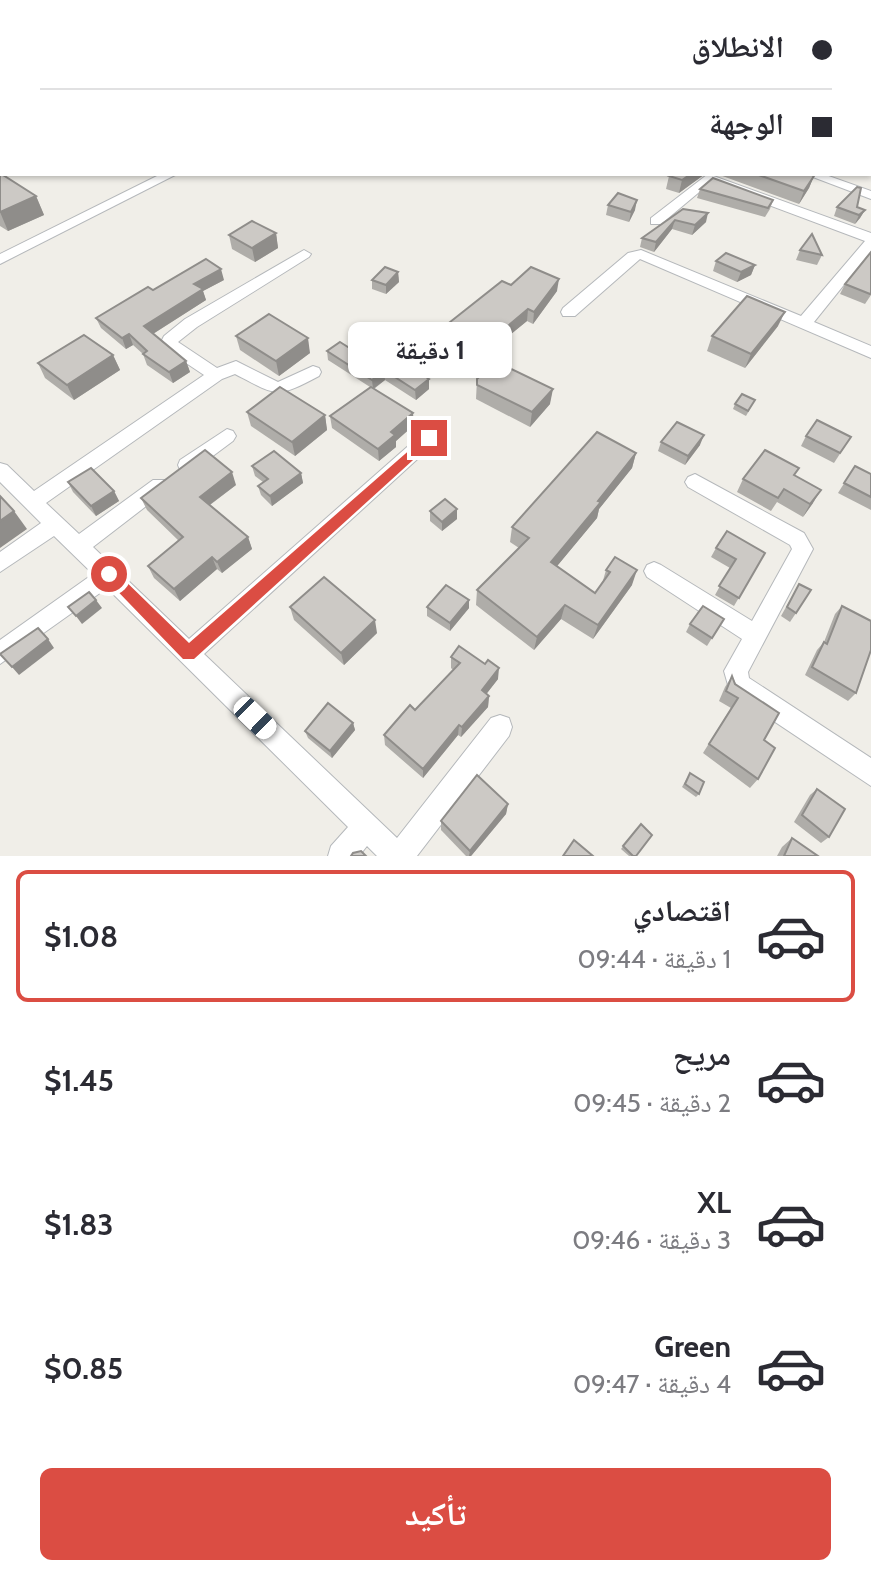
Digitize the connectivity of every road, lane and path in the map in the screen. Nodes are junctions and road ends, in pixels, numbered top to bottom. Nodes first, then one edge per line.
1 (167, 176) edge
2 (817, 176) edge
3 (871, 195) edge
4 (656, 221) dead end
5 (871, 240) edge
6 (0, 243) edge
7 (304, 254) dead end
8 (7, 256) edge
9 (569, 312) dead end
10 (804, 323) junction
11 (871, 352) edge
12 (313, 372) dead end
13 (216, 375) junction
14 (227, 436) dead end
15 (429, 438) dead end
16 (0, 470) edge
17 (695, 482) dead end
18 (34, 501) junction
19 (57, 523) junction
20 (80, 545) junction
21 (0, 563) edge
22 (654, 571) dead end
23 (109, 574) junction
24 (756, 636) junction
25 (0, 653) edge
26 (189, 653) junction
27 (500, 727) dead end
28 (871, 773) edge
29 (366, 827) junction
30 (341, 856) edge
31 (398, 856) edge

1 - 8 street
2 - 3 street
4 - 5 street
5 - 10 street
6 - 8 street
7 - 13 street
9 - 10 street
10 - 11 street
12 - 13 street
13 - 18 street
14 - 20 street
15 - 26 street
16 - 18 street
17 - 24 street
18 - 19 street
19 - 20 street
19 - 21 street
20 - 23 street
22 - 24 street
23 - 25 street
23 - 26 street
24 - 28 street
26 - 29 street
27 - 31 street
29 - 30 street
29 - 31 street

